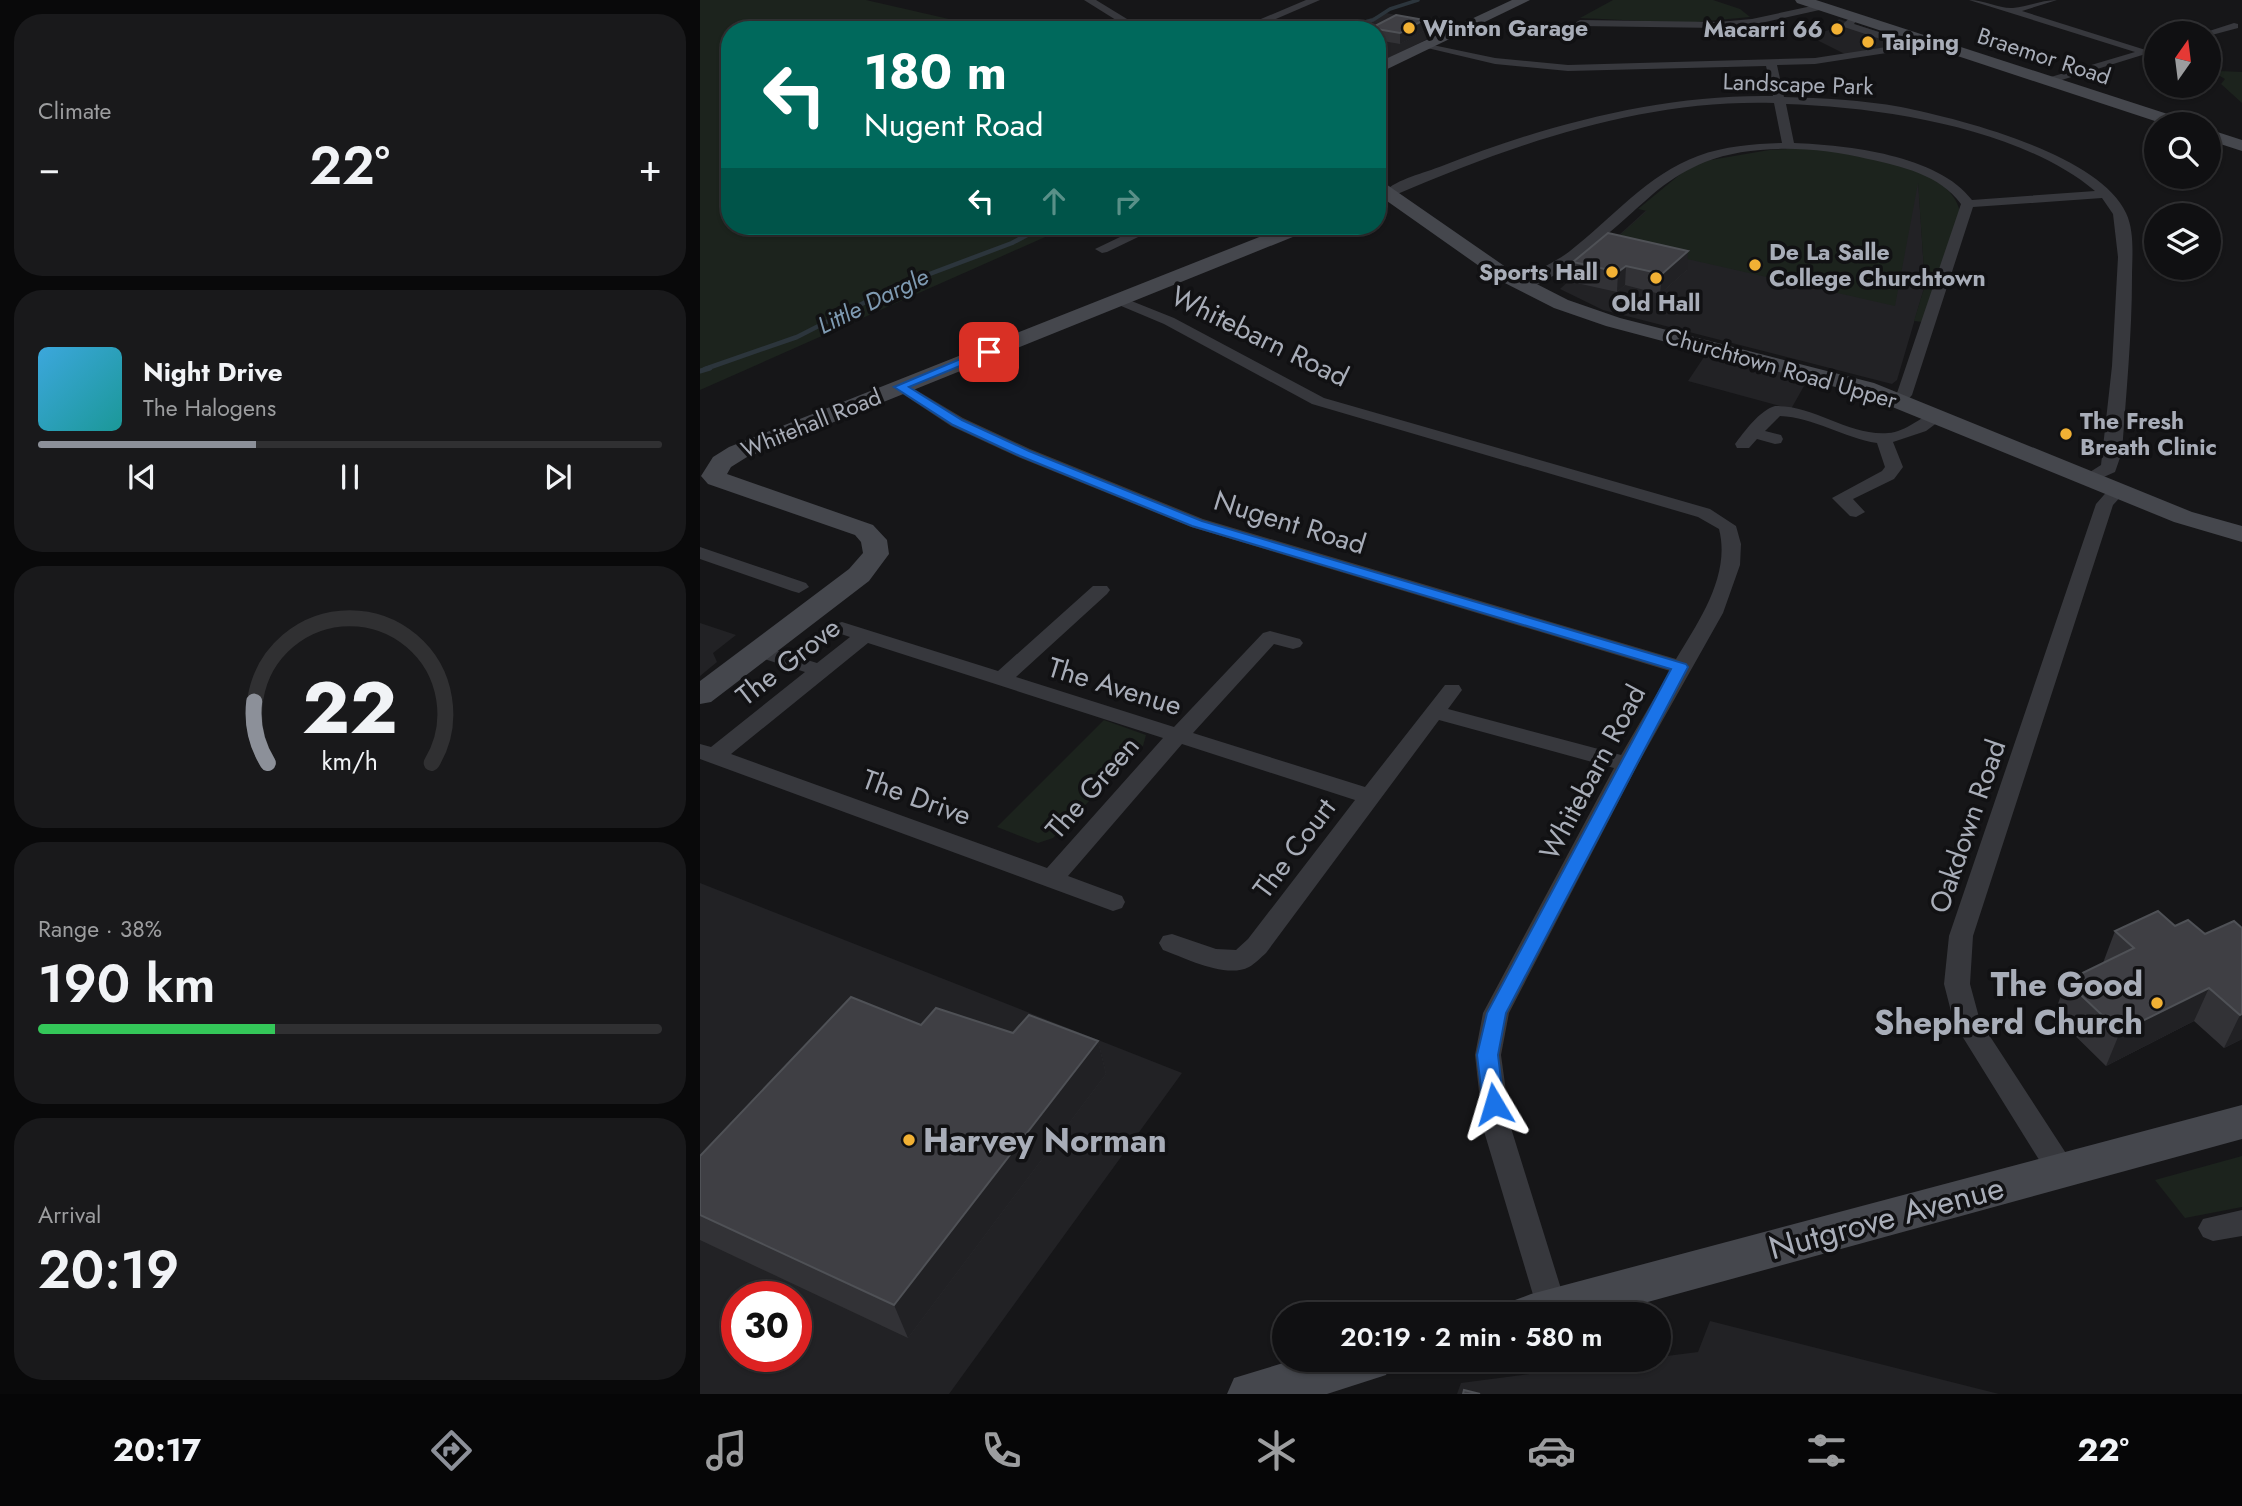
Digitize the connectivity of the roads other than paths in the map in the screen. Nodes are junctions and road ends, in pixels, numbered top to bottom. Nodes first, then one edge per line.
1 (1089, 0) edge
2 (1315, 0) edge
3 (1523, 0) edge
4 (1801, 0) edge
5 (1974, 0) edge
6 (2052, 0) edge
7 (1821, 6) junction
8 (2012, 11) junction
9 (1854, 17) junction
10 (1125, 21) edge
11 (1262, 21) edge
12 (1580, 23) dead end
13 (2234, 26) dead end
14 (2221, 30) edge
15 (1932, 43) junction
16 (1427, 45) junction
17 (1914, 46) junction
18 (2144, 49) edge
19 (2144, 53) edge
20 (1771, 62) junction
21 (1386, 65) edge
22 (2048, 81) junction
23 (1780, 100) junction
24 (2144, 112) edge
25 (2221, 139) edge
26 (1790, 146) junction
27 (2242, 146) edge
28 (1386, 190) edge
29 (2104, 194) junction
30 (1386, 195) edge
31 (1968, 204) junction
32 (1134, 235) edge
33 (1281, 235) edge
34 (1102, 249) dead end
35 (1523, 285) junction
36 (1119, 300) junction
37 (900, 387) junction
38 (1898, 401) junction
39 (1938, 416) junction
40 (1775, 439) dead end
41 (1884, 440) junction
42 (708, 471) edge
43 (2088, 479) junction
44 (2117, 491) junction
45 (1856, 512) dead end
46 (2242, 534) edge
47 (700, 553) edge
48 (799, 587) dead end
49 (1100, 590) dead end
50 (842, 628) dead end
51 (865, 635) junction
52 (1293, 643) dead end
53 (759, 651) junction
54 (1680, 667) junction
55 (822, 671) junction
56 (1001, 679) junction
57 (1452, 690) dead end
58 (700, 695) edge
59 (1434, 712) junction
60 (1178, 734) junction
61 (707, 754) edge
62 (1627, 764) junction
63 (1371, 797) junction
64 (1051, 878) junction
65 (1113, 902) dead end
66 (1172, 943) dead end
67 (2242, 1122) edge
68 (2061, 1170) junction
69 (2242, 1223) edge
70 (2213, 1228) dead end
71 (1540, 1302) edge
72 (1575, 1302) edge
73 (1328, 1372) edge
74 (1250, 1394) edge

1 - 10 street
2 - 11 street
3 - 16 street
4 - 7 street, Braemor Road
5 - 8 street
6 - 8 street
7 - 9 street, Braemor Road
7 - 12 street
8 - 18 street
9 - 15 street, Braemor Road
9 - 17 street, Braemor Road
13 - 14 street
15 - 17 street
15 - 22 street, Braemor Road
16 - 20 street
16 - 21 street
17 - 20 street
19 - 22 street
20 - 23 street
22 - 24 street, Braemor Road
23 - 26 street
23 - 28 street, Landscape Park
23 - 29 street, Landscape Park
25 - 27 street
26 - 31 street
26 - 35 street
29 - 31 street
29 - 43 street, Landscape Park
30 - 35 street, Churchtown Road Upper
31 - 38 street
32 - 34 street
33 - 36 street, Whitehall Road
35 - 38 street, Churchtown Road Upper
36 - 37 street, Whitehall Road
36 - 54 street, Whitebarn Road
37 - 42 street, Whitehall Road
37 - 54 street, Nugent Road
38 - 39 street, Churchtown Road Upper
39 - 41 street
39 - 43 street, Churchtown Road Upper
40 - 41 street
41 - 45 street
42 - 53 street, Whitehall Road
43 - 44 street, Churchtown Road Upper
44 - 46 street, Churchtown Road Upper
44 - 68 street, Oakdown Road
47 - 48 street
49 - 56 street
50 - 51 street, The Avenue
51 - 55 street, The Grove
51 - 56 street, The Avenue
52 - 60 street, The Green
53 - 55 street
53 - 58 street, Whitehall Road
54 - 62 street, Whitebarn Road
55 - 61 street, The Grove
56 - 60 street, The Avenue
57 - 59 street, The Court
59 - 62 street
59 - 63 street, The Court
60 - 63 street, The Avenue
60 - 64 street, The Green
61 - 64 street, The Drive
62 - 71 street, Whitebarn Road
63 - 66 street, The Court
64 - 65 street, The Drive
67 - 68 street, Nutgrove Avenue
68 - 72 street, Nutgrove Avenue
69 - 70 street
73 - 74 street

